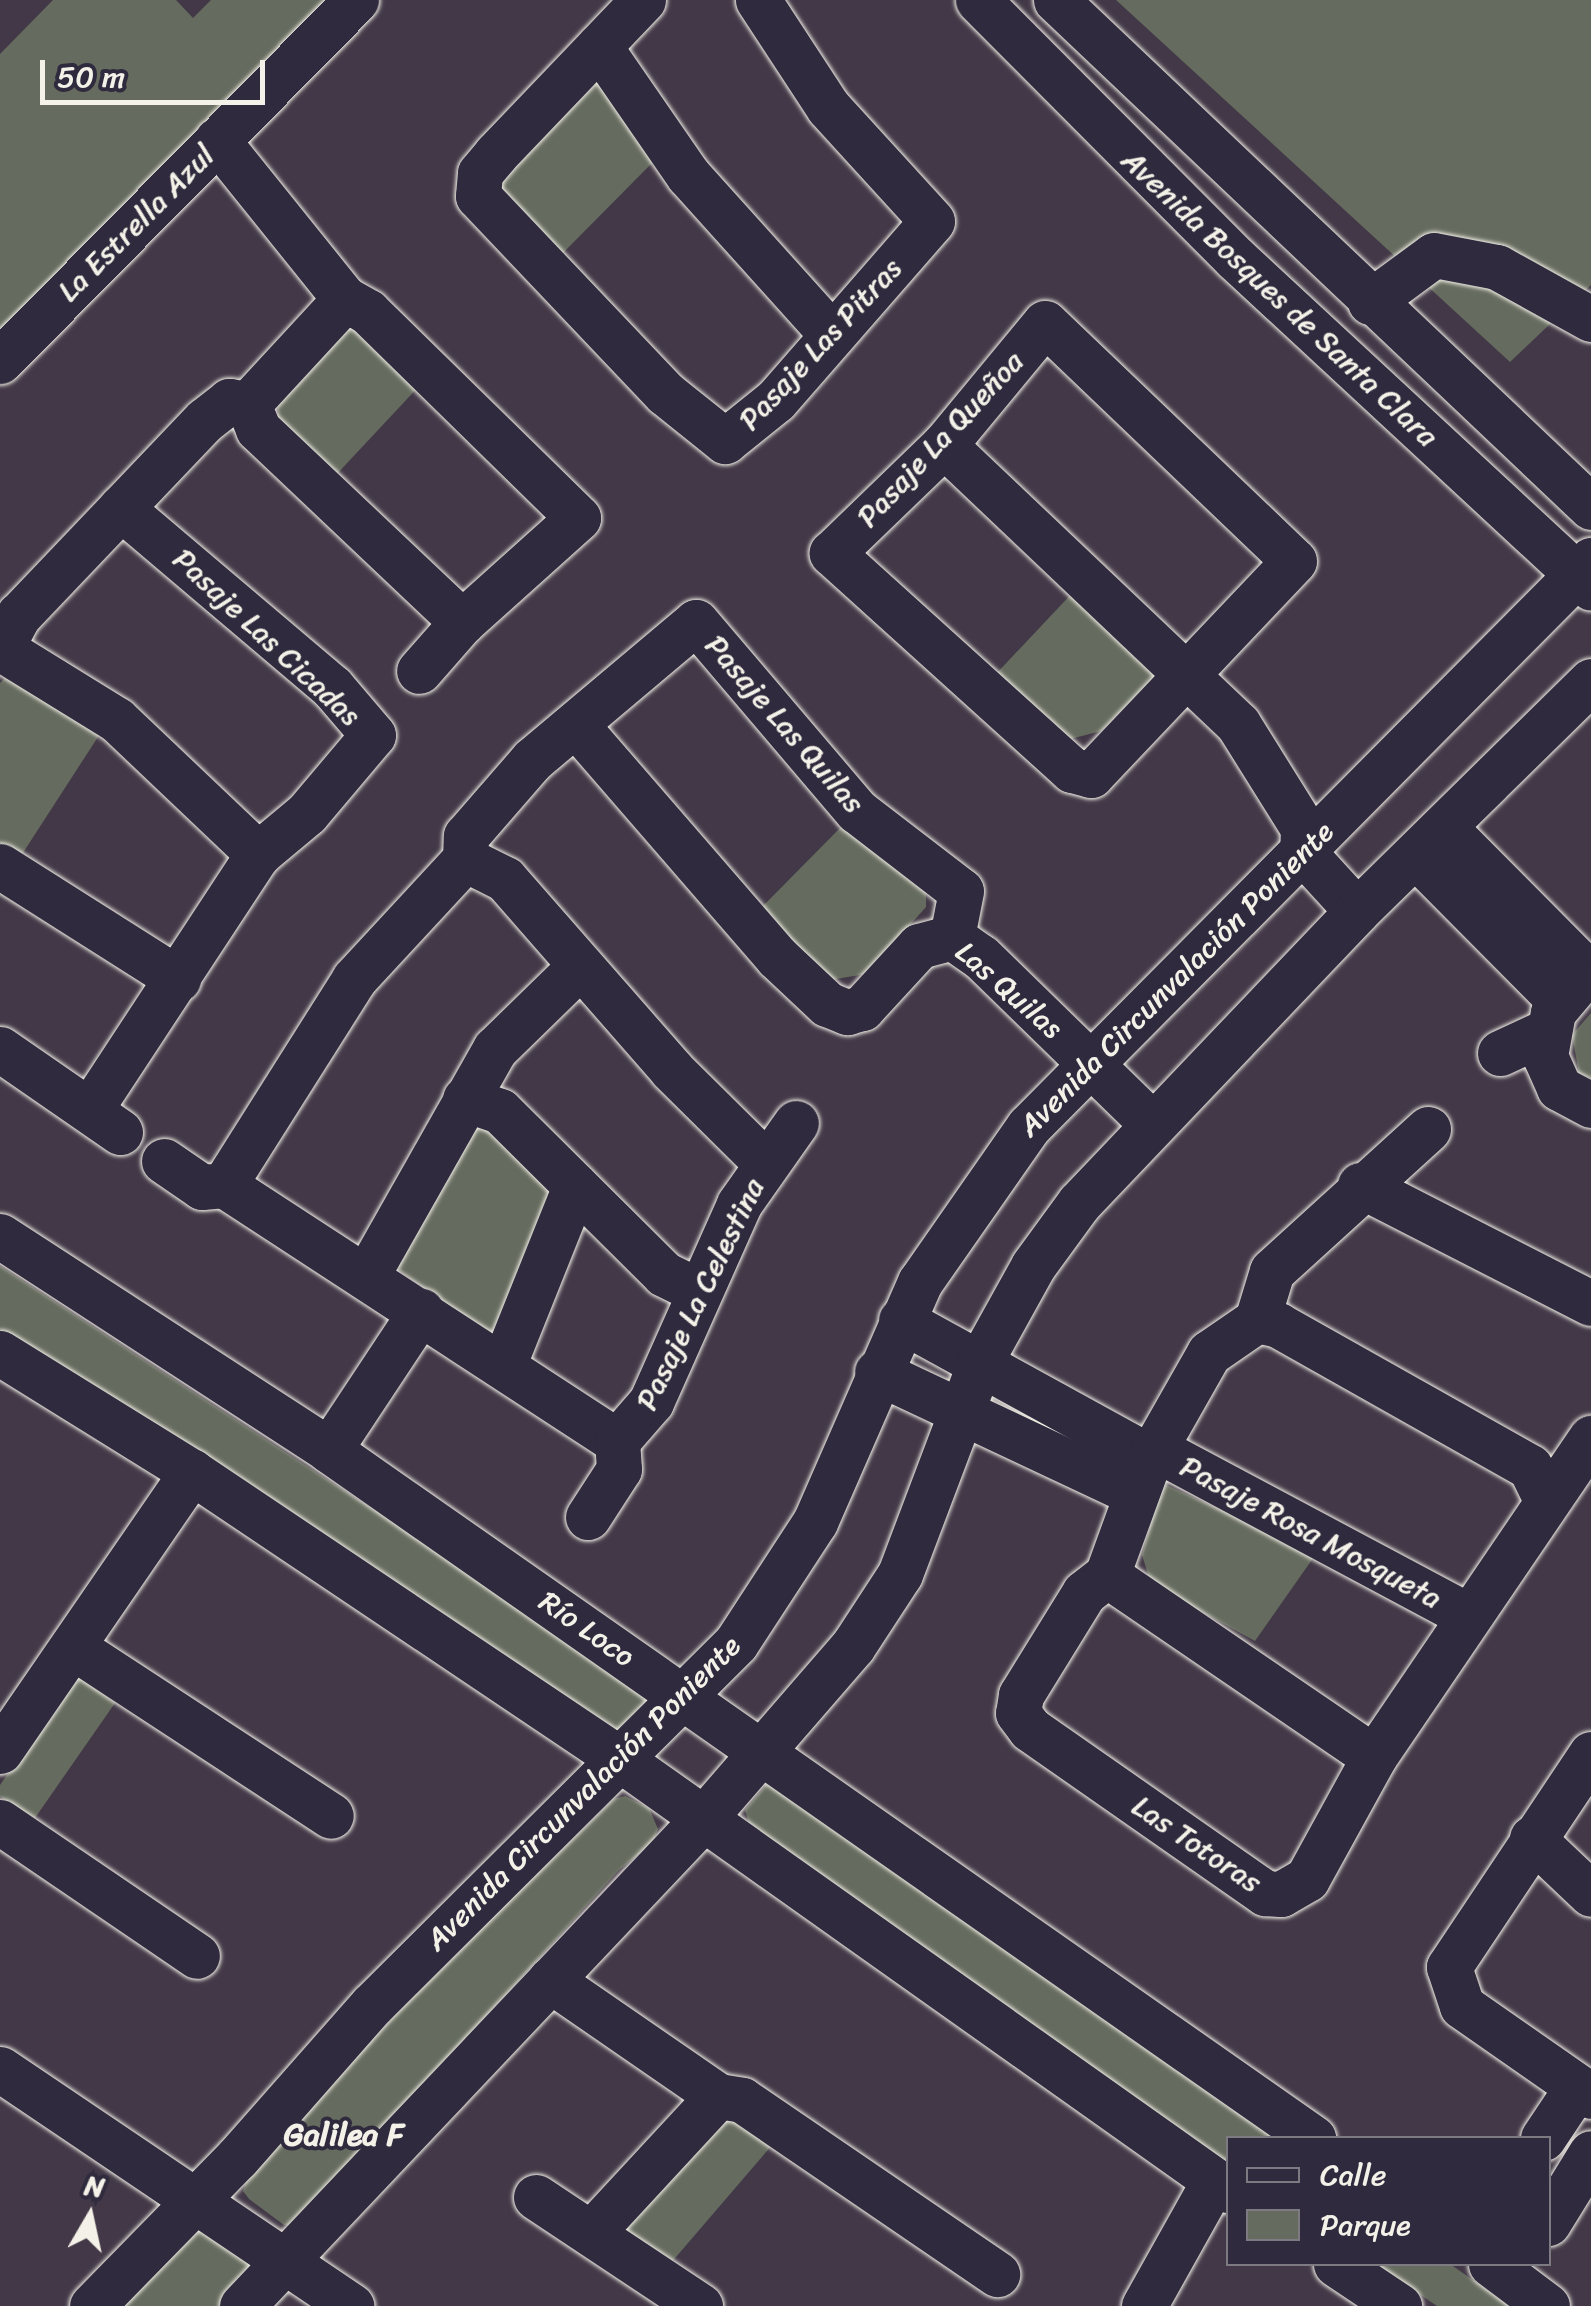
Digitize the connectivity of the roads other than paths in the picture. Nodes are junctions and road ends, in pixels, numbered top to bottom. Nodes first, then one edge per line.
1 (356, 0) edge
2 (758, 0) edge
3 (978, 0) edge
4 (1056, 0) edge
5 (635, 2) edge
6 (599, 46) junction
7 (218, 140) junction
8 (344, 298) junction
9 (1370, 302) junction
10 (1591, 319) edge
11 (832, 335) junction
12 (0, 361) edge
13 (248, 404) junction
14 (944, 444) junction
15 (1591, 507) edge
16 (122, 508) junction
17 (1586, 574) edge
18 (462, 622) junction
19 (1, 650) edge
20 (420, 671) dead end
21 (1190, 677) junction
22 (1591, 681) edge
23 (576, 725) junction
24 (1430, 841) junction
25 (1302, 851) junction
26 (258, 854) junction
27 (465, 859) junction
28 (0, 866) edge
29 (1357, 911) junction
30 (952, 937) junction
31 (580, 966) junction
32 (178, 979) junction
33 (1571, 994) edge
34 (0, 1049) edge
35 (1500, 1053) dead end
36 (1088, 1063) junction
37 (465, 1098) junction
38 (1591, 1105) edge
39 (796, 1123) dead end
40 (1152, 1124) junction
41 (1428, 1129) dead end
42 (164, 1161) dead end
43 (766, 1163) junction
44 (224, 1185) junction
45 (1360, 1185) junction
46 (575, 1186) junction
47 (0, 1236) edge
48 (367, 1275) junction
49 (698, 1290) junction
50 (1591, 1303) edge
51 (421, 1310) junction
52 (901, 1320) junction
53 (1256, 1320) junction
54 (0, 1353) edge
55 (982, 1360) junction
56 (503, 1366) junction
57 (877, 1372) junction
58 (963, 1412) junction
59 (1591, 1438) edge
60 (618, 1442) junction
61 (329, 1450) junction
62 (1146, 1466) junction
63 (192, 1472) junction
64 (1546, 1500) junction
65 (588, 1517) dead end
66 (1107, 1575) junction
67 (1468, 1616) junction
68 (74, 1647) junction
69 (680, 1695) junction
70 (0, 1751) edge
71 (761, 1752) junction
72 (1591, 1754) edge
73 (617, 1756) junction
74 (1374, 1757) junction
75 (331, 1816) dead end
76 (703, 1819) junction
77 (0, 1822) edge
78 (1532, 1838) junction
79 (1591, 1894) edge
80 (197, 1956) dead end
81 (550, 1980) junction
82 (0, 2070) edge
83 (1584, 2091) edge
84 (718, 2096) junction
85 (1309, 2136) edge
86 (1545, 2136) edge
87 (1591, 2154) edge
88 (1221, 2186) edge
89 (536, 2197) dead end
90 (196, 2200) junction
91 (1551, 2217) edge
92 (591, 2233) junction
93 (286, 2261) junction
94 (1339, 2266) edge
95 (996, 2274) dead end
96 (92, 2306) edge
97 (242, 2306) edge
98 (351, 2306) edge
99 (700, 2306) edge
100 (1144, 2306) edge
101 (1399, 2306) edge

1 - 7 street, La Estrella Azul
2 - 11 street, Pasaje Las Pitras
3 - 17 street, Avenida Bosques de Santa Clara
4 - 9 street, Avenida Bosques de Santa Clara
5 - 6 street
6 - 11 street
6 - 11 street, Pasaje Las Pitras
7 - 8 street
7 - 12 street, La Estrella Azul
8 - 13 street
8 - 18 street
9 - 10 street
9 - 15 street, Avenida Bosques de Santa Clara
13 - 16 street
13 - 18 street
14 - 21 street
14 - 21 street, Pasaje La Queñoa
14 - 21 street, Pasaje La Queñoa
16 - 19 street
16 - 26 street, Pasaje Las Cicadas
17 - 25 street, Avenida Circunvalación Poniente
18 - 20 street
19 - 26 street
21 - 25 street
22 - 24 street
23 - 27 street, Pasaje Las Quilas
23 - 30 street, Las Quilas
23 - 30 street, Pasaje Las Quilas
24 - 29 street
24 - 33 street
25 - 29 street
25 - 36 street, Avenida Circunvalación Poniente
26 - 32 street, Pasaje Las Cicadas
27 - 31 street
27 - 44 street
28 - 32 street
29 - 40 street
30 - 36 street, Las Quilas
31 - 37 street
31 - 43 street
32 - 34 street, Pasaje Las Cicadas
33 - 35 street
33 - 38 street
36 - 40 street, Las Quilas
36 - 52 street, Avenida Circunvalación Poniente
37 - 46 street
37 - 48 street
39 - 43 street, Pasaje La Celestina
40 - 55 street
41 - 45 street
42 - 44 street
43 - 49 street, Pasaje La Celestina
44 - 48 street
45 - 50 street
45 - 53 street
46 - 49 street
46 - 56 street
47 - 61 street, Río Loco
48 - 51 street
49 - 60 street, Pasaje La Celestina
51 - 56 street
51 - 61 street
52 - 55 street
52 - 57 street, Avenida Circunvalación Poniente
53 - 62 street, Las Totoras
53 - 64 street
54 - 63 street
55 - 58 street
55 - 62 street
56 - 60 street
57 - 58 street
57 - 69 street, Avenida Circunvalación Poniente
58 - 62 street
58 - 71 street
59 - 64 street, Las Totoras
60 - 65 street, Pasaje La Celestina
61 - 69 street, Río Loco
62 - 66 street, Las Totoras
62 - 67 street, Pasaje Rosa Mosqueta
63 - 68 street
63 - 73 street
64 - 67 street, Las Totoras
66 - 74 street
66 - 74 street, Las Totoras
67 - 74 street, Las Totoras
68 - 70 street
68 - 75 street
69 - 71 street, Río Loco
69 - 73 street, Avenida Circunvalación Poniente
71 - 76 street
71 - 85 street, Río Loco
72 - 78 street
73 - 76 street
73 - 90 street, Avenida Circunvalación Poniente
76 - 81 street
76 - 88 street
77 - 80 street
78 - 79 street
78 - 83 street
81 - 84 street
81 - 93 street
82 - 90 street
83 - 86 street
84 - 92 street
84 - 95 street
87 - 91 street
88 - 100 street
89 - 92 street
90 - 93 street
90 - 96 street, Avenida Circunvalación Poniente
92 - 99 street
93 - 97 street
93 - 98 street
94 - 101 street

